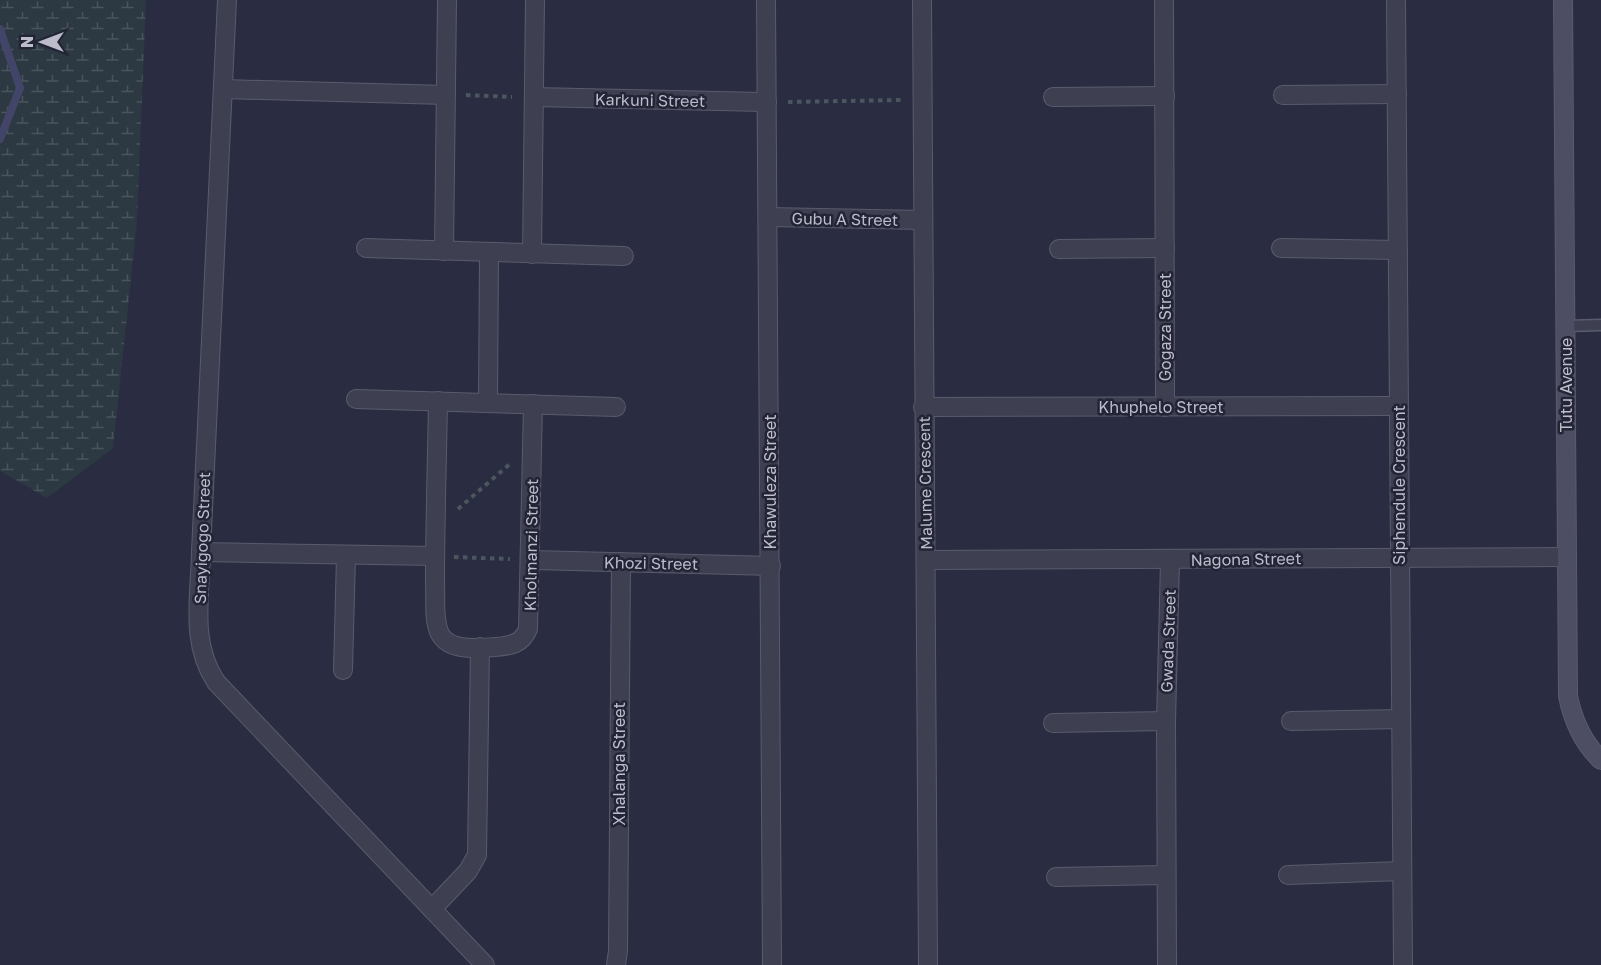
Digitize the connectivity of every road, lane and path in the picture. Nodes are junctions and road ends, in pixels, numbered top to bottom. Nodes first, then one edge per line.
1 (227, 0) edge
2 (447, 0) edge
3 (535, 0) edge
4 (766, 0) edge
5 (922, 0) edge
6 (1164, 0) edge
7 (1396, 0) edge
8 (1563, 0) edge
9 (223, 89) junction
10 (1397, 94) junction
11 (446, 95) junction
12 (1283, 95) dead end
13 (1165, 96) junction
14 (534, 97) junction
15 (1053, 97) dead end
16 (922, 100) junction
17 (767, 102) junction
18 (768, 217) junction
19 (923, 220) junction
20 (366, 248) dead end
21 (1165, 248) junction
22 (1281, 248) dead end
23 (1059, 249) dead end
24 (1398, 250) junction
25 (444, 251) junction
26 (489, 253) junction
27 (532, 254) junction
28 (624, 256) dead end
29 (1566, 326) junction
30 (1601, 326) edge
31 (356, 399) dead end
32 (438, 401) junction
33 (488, 403) junction
34 (533, 404) junction
35 (1398, 406) junction
36 (616, 407) dead end
37 (923, 407) junction
38 (1166, 407) junction
39 (532, 444) junction
40 (455, 512) dead end
41 (201, 552) junction
42 (346, 556) junction
43 (435, 556) junction
44 (1399, 556) junction
45 (1566, 557) junction
46 (532, 560) junction
47 (926, 560) junction
48 (1170, 561) junction
49 (621, 562) junction
50 (771, 566) junction
51 (480, 648) junction
52 (343, 670) dead end
53 (1401, 719) junction
54 (1166, 721) junction
55 (1291, 722) dead end
56 (1053, 723) dead end
57 (1601, 760) edge
58 (1402, 871) junction
59 (1166, 875) junction
60 (1288, 875) dead end
61 (1056, 877) dead end
62 (432, 909) junction
63 (485, 965) edge
64 (616, 965) edge
65 (772, 965) edge
66 (928, 965) edge
67 (1167, 965) edge
68 (1403, 965) edge

1 - 9 street, Snayigogo Street
2 - 11 street
3 - 14 street
4 - 17 street, Khawuleza Street
5 - 16 street, Malume Crescent
6 - 13 street, Gogaza Street
7 - 10 street, Siphendule Crescent
8 - 29 street, Tutu Avenue
9 - 11 street
9 - 41 street, Snayigogo Street
10 - 12 street
10 - 24 street, Siphendule Crescent
11 - 14 path
11 - 25 street
13 - 15 street
13 - 21 street, Gogaza Street
14 - 17 street, Karkuni Street
14 - 27 street
16 - 17 path
16 - 19 street, Malume Crescent
17 - 18 street, Khawuleza Street
18 - 19 street, Gubu A Street
18 - 50 street, Khawuleza Street
19 - 37 street, Malume Crescent
20 - 25 street
21 - 23 street, Gogaza Street
21 - 38 street, Gogaza Street
22 - 24 street
24 - 35 street, Siphendule Crescent
25 - 26 street
26 - 27 street
26 - 33 street
27 - 28 street
29 - 30 lane
29 - 45 street, Tutu Avenue
31 - 32 street
32 - 33 street
32 - 43 street, Kholmanzi Street
33 - 34 street
34 - 36 street
34 - 39 street, Kholmanzi Street
35 - 38 street, Khuphelo Street
35 - 44 street, Siphendule Crescent
37 - 38 street, Khuphelo Street
37 - 47 street, Malume Crescent
39 - 40 path
39 - 46 street, Kholmanzi Street
41 - 42 street
41 - 62 street, Snayigogo Street
42 - 43 street
42 - 52 street
43 - 46 path
43 - 51 street, Kholmanzi Street
44 - 45 street, Nagona Street
44 - 48 street, Nagona Street
44 - 53 street, Siphendule Crescent
45 - 57 street, Tutu Avenue
46 - 49 street, Khozi Street
46 - 51 street, Kholmanzi Street
47 - 48 street, Nagona Street
47 - 66 street, Malume Crescent
48 - 54 street, Gwada Street
49 - 50 street, Khozi Street
49 - 64 street, Xhalanga Street
50 - 65 street, Khawuleza Street
51 - 62 street
53 - 55 street
53 - 58 street, Siphendule Crescent
54 - 56 street
54 - 59 street, Gwada Street
58 - 60 street
58 - 68 street, Siphendule Crescent
59 - 61 street
59 - 67 street, Gwada Street
62 - 63 street, Snayigogo Street

